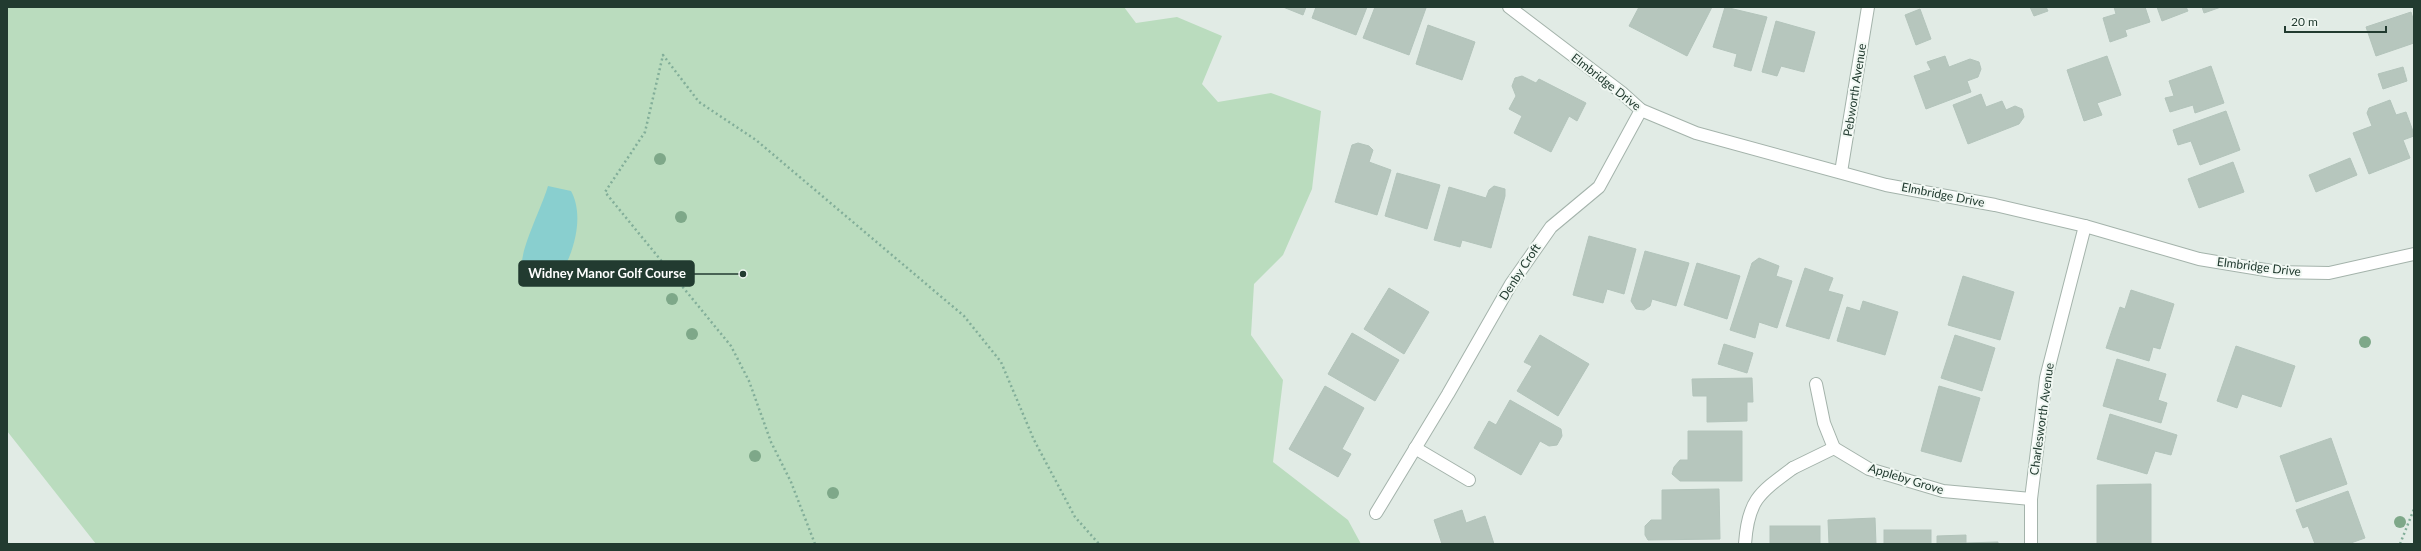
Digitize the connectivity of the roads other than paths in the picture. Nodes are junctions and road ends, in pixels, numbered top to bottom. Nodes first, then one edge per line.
1 (1509, 7) edge
2 (1868, 7) edge
3 (1641, 110) junction
4 (1841, 172) junction
5 (2085, 226) junction
6 (2414, 254) edge
7 (1816, 384) dead end
8 (1415, 448) junction
9 (1834, 448) junction
10 (1469, 480) dead end
11 (2031, 499) junction
12 (1376, 513) dead end
13 (1745, 544) edge
14 (2031, 544) edge

1 - 3 street, Elmbridge Drive
2 - 4 street, Pebworth Avenue
3 - 4 street, Elmbridge Drive
3 - 8 street, Denby Croft
4 - 5 street, Elmbridge Drive
5 - 6 street, Elmbridge Drive
5 - 11 street, Charlesworth Avenue
7 - 9 street
8 - 10 street
8 - 12 street, Denby Croft
9 - 11 street, Appleby Grove
9 - 13 street
11 - 14 street, Charlesworth Avenue

